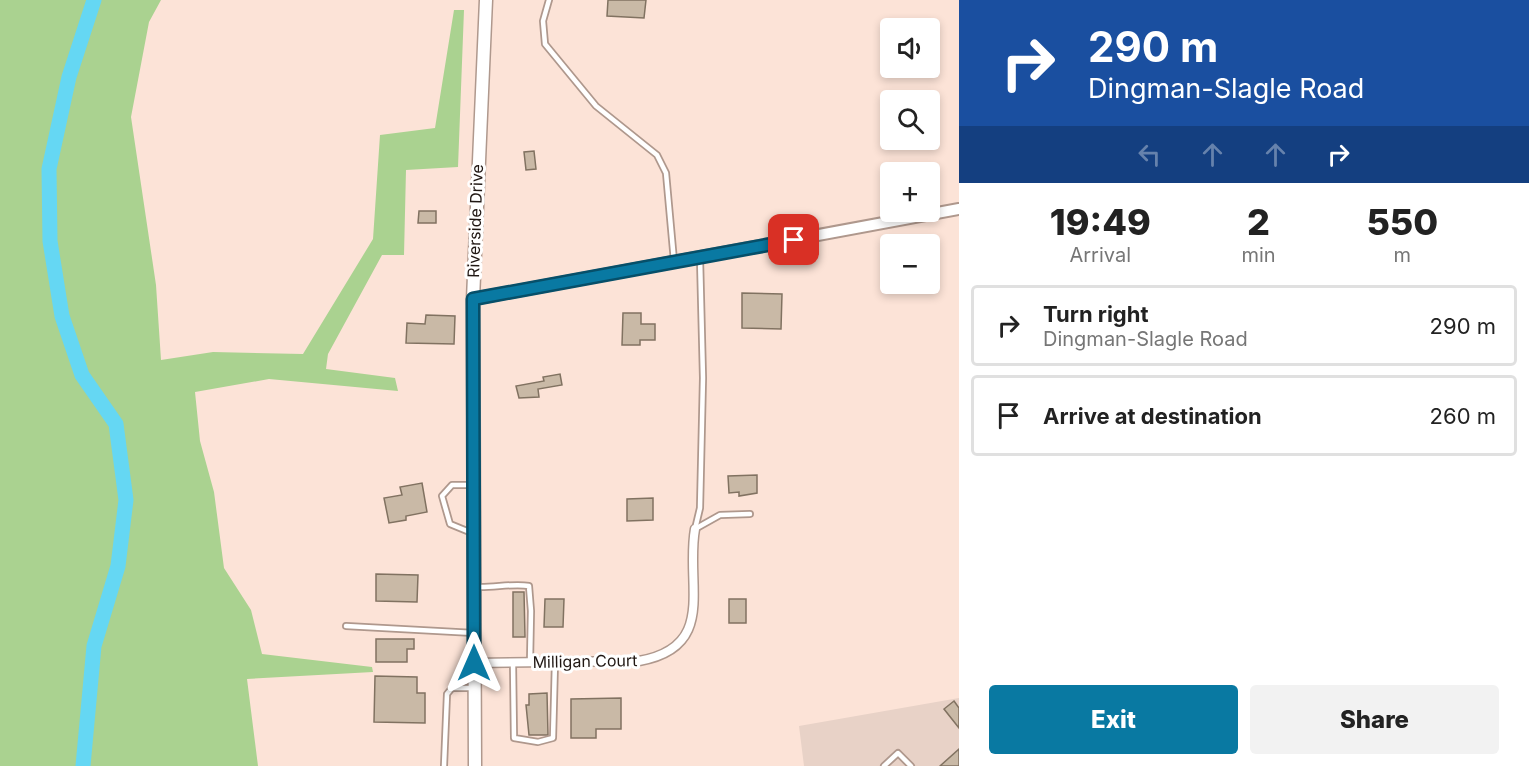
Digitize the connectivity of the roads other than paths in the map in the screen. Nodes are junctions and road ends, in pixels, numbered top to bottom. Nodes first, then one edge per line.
1 (486, 0) edge
2 (549, 0) edge
3 (959, 209) edge
4 (700, 258) junction
5 (674, 263) junction
6 (473, 299) junction
7 (473, 485) junction
8 (750, 514) dead end
9 (695, 529) junction
10 (473, 534) junction
11 (474, 587) junction
12 (346, 626) dead end
13 (474, 633) junction
14 (530, 662) junction
15 (555, 662) junction
16 (474, 663) junction
17 (513, 663) junction
18 (474, 688) junction
19 (444, 766) edge
20 (475, 766) edge
21 (885, 766) edge
22 (911, 766) edge

1 - 6 main road, Riverside Drive
2 - 5 lane
3 - 4 street
4 - 5 street
4 - 9 lane
5 - 6 street
6 - 7 main road, Riverside Drive
7 - 10 main road, Riverside Drive
7 - 10 lane
8 - 9 lane
9 - 15 street, Milligan Court
10 - 11 main road, Riverside Drive
11 - 13 main road, Riverside Drive
11 - 14 lane
12 - 13 lane
13 - 16 main road, Riverside Drive
14 - 15 street, Milligan Court
14 - 17 street, Milligan Court
15 - 17 lane
16 - 17 street, Milligan Court
16 - 18 main road, Riverside Drive
18 - 19 lane
18 - 20 main road, Riverside Drive
21 - 22 lane

